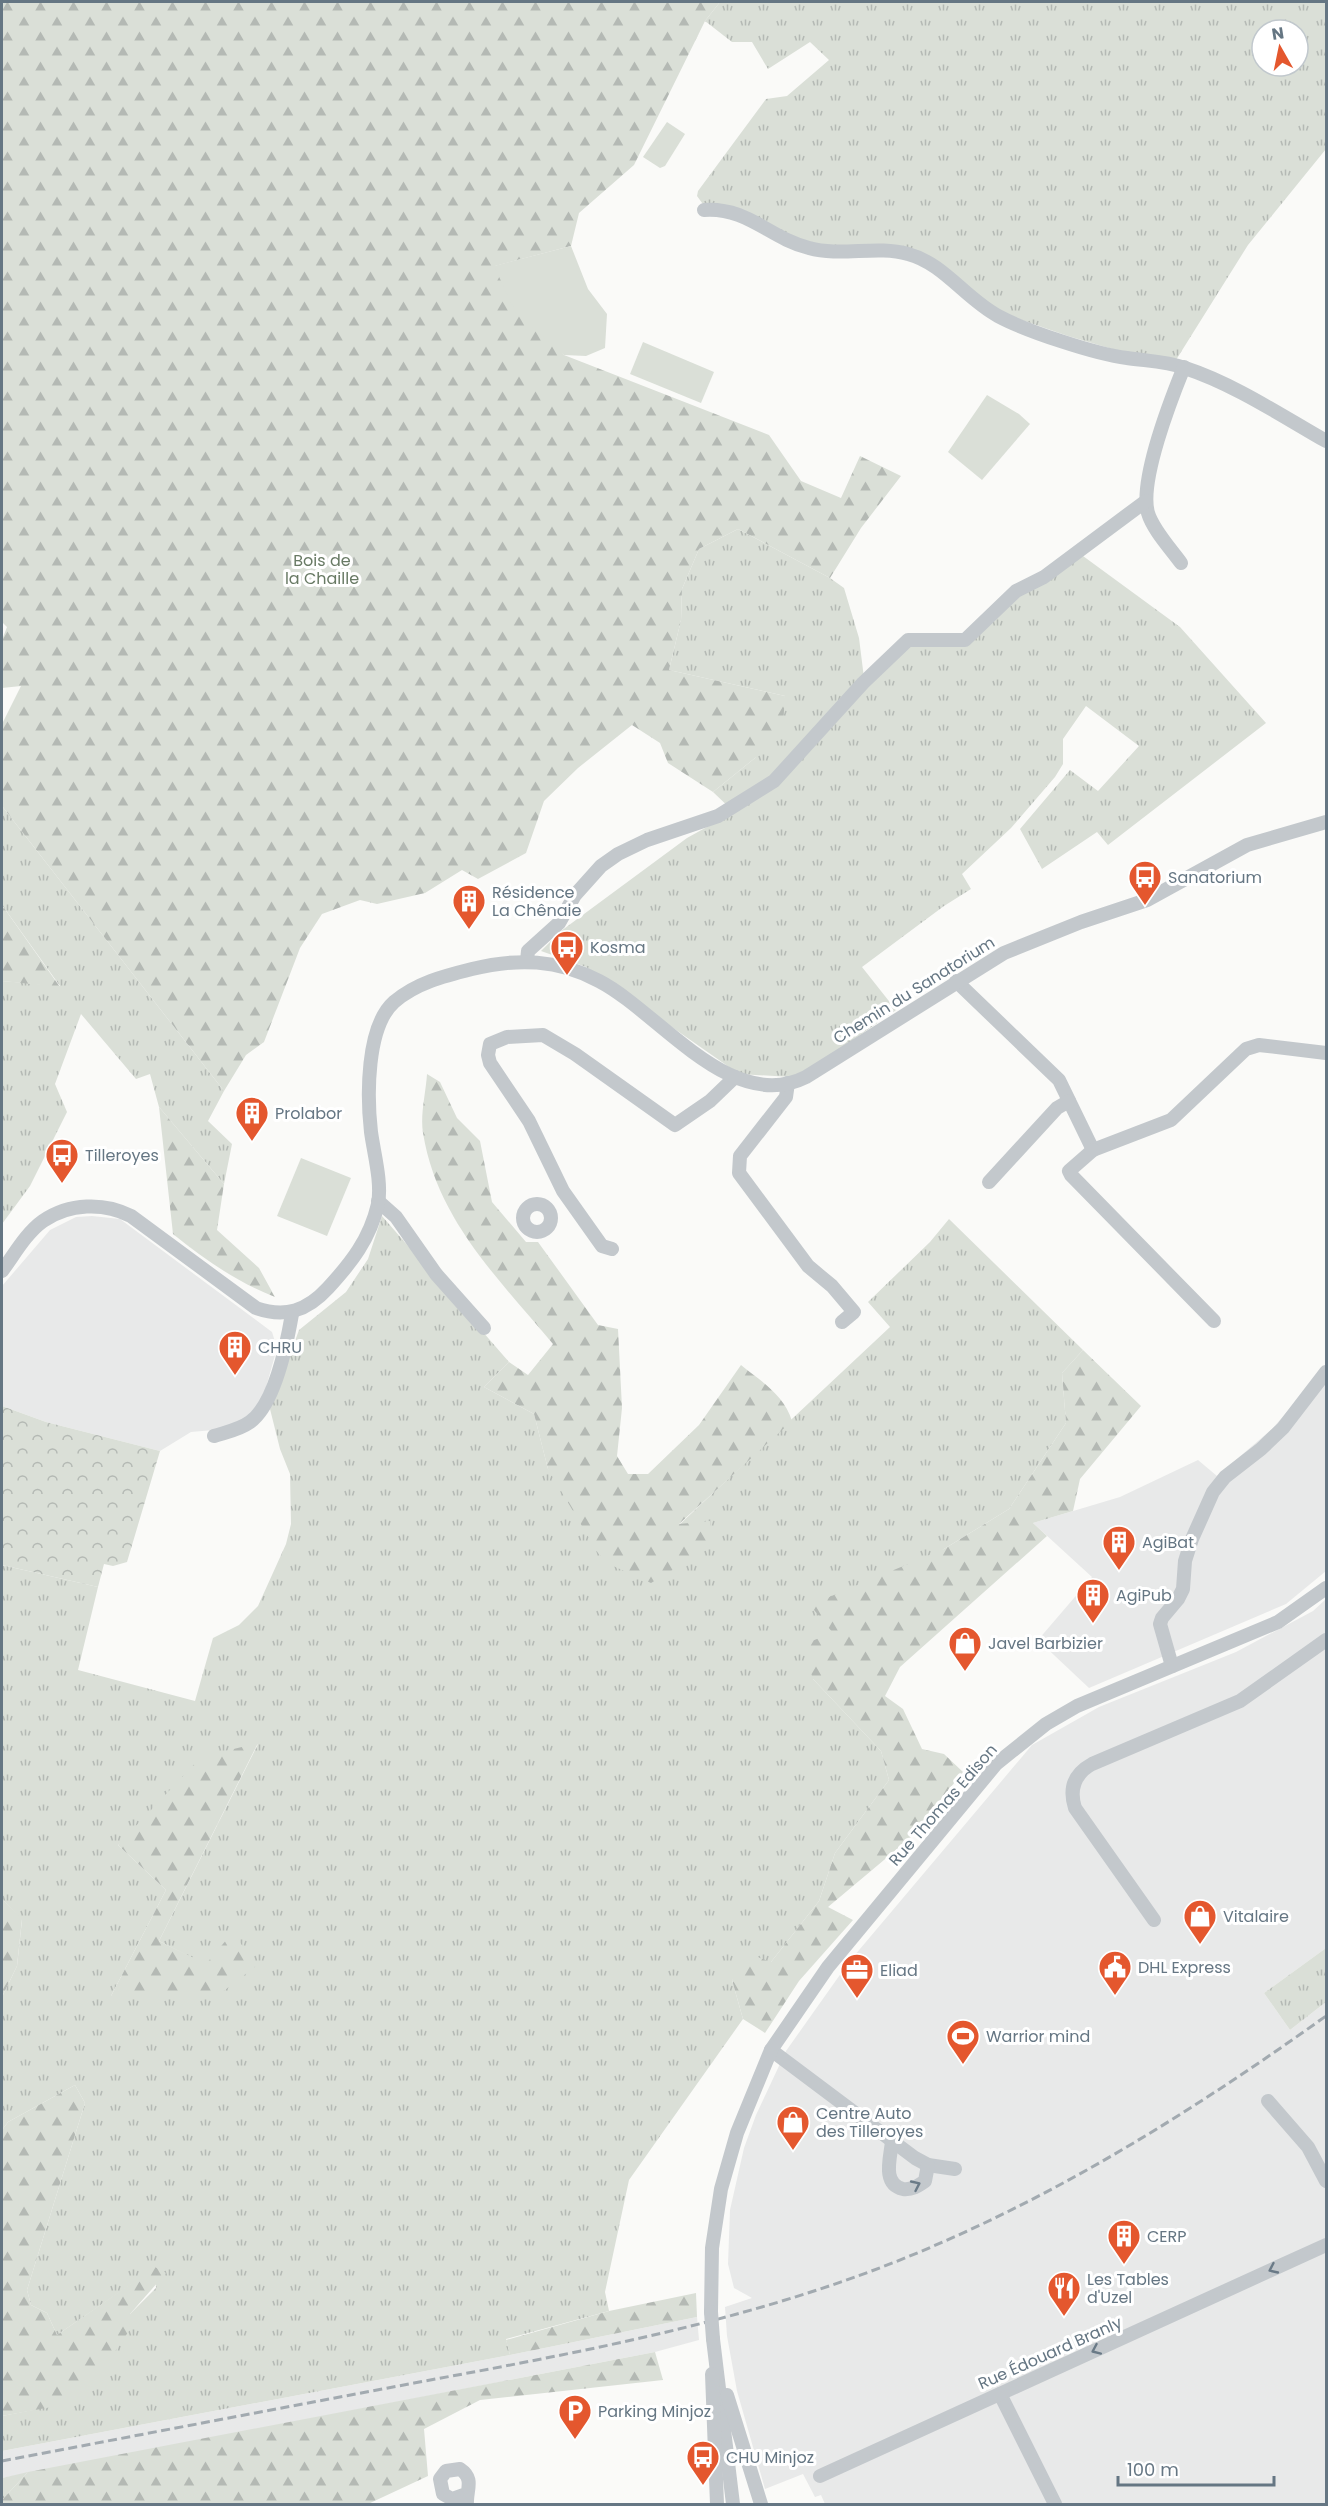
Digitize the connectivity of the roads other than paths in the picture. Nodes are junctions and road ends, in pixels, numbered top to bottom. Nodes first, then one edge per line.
1 (704, 210) dead end
2 (1184, 367) junction
3 (1326, 441) edge
4 (1146, 501) junction
5 (1181, 563) dead end
6 (1326, 822) edge
7 (527, 961) junction
8 (956, 981) junction
9 (1326, 1053) edge
10 (735, 1077) junction
11 (788, 1083) junction
12 (1069, 1101) junction
13 (1093, 1150) junction
14 (989, 1182) dead end
15 (563, 1191) junction
16 (378, 1201) junction
17 (546, 1208) dead end
18 (612, 1250) dead end
19 (2, 1271) edge
20 (292, 1314) junction
21 (1215, 1321) dead end
22 (842, 1322) dead end
23 (484, 1328) dead end
24 (1326, 1372) edge
25 (214, 1436) dead end
26 (1326, 1588) edge
27 (1326, 1640) edge
28 (1172, 1666) junction
29 (1154, 1920) dead end
30 (771, 2050) junction
31 (1268, 2101) dead end
32 (892, 2141) junction
33 (928, 2164) junction
34 (955, 2169) dead end
35 (1326, 2181) edge
36 (1326, 2245) edge
37 (713, 2339) junction
38 (719, 2375) junction
39 (1000, 2394) junction
40 (820, 2476) dead end
41 (466, 2499) edge
42 (451, 2502) edge
43 (717, 2505) edge
44 (733, 2505) edge
45 (761, 2505) edge
46 (1054, 2505) edge

1 - 2 street
2 - 3 street
2 - 4 street
4 - 5 street
4 - 7 street
6 - 8 street, Chemin du Sanatorium
7 - 10 street, Chemin du Sanatorium
7 - 16 street, Chemin du Sanatorium
8 - 11 street, Chemin du Sanatorium
8 - 12 street
9 - 13 street
10 - 11 street, Chemin du Sanatorium
10 - 15 street
11 - 22 street
12 - 13 street
12 - 14 street
13 - 21 street
15 - 17 street
15 - 18 street
16 - 20 street, Chemin du Sanatorium
16 - 23 street
19 - 20 street
20 - 25 street
24 - 28 street
26 - 28 street, Rue Thomas Edison
27 - 29 street
28 - 30 street, Rue Thomas Edison
30 - 32 street
30 - 37 street, Rue Thomas Edison, bridge
31 - 35 street
32 - 33 street
32 -> 33 street
33 - 34 street
36 -> 39 street, Rue Édouard Branly
37 - 38 street
37 - 43 street
38 - 44 street
38 - 45 street
39 - 40 street, Rue Édouard Branly
39 - 46 street
41 - 42 street
41 - 42 street

